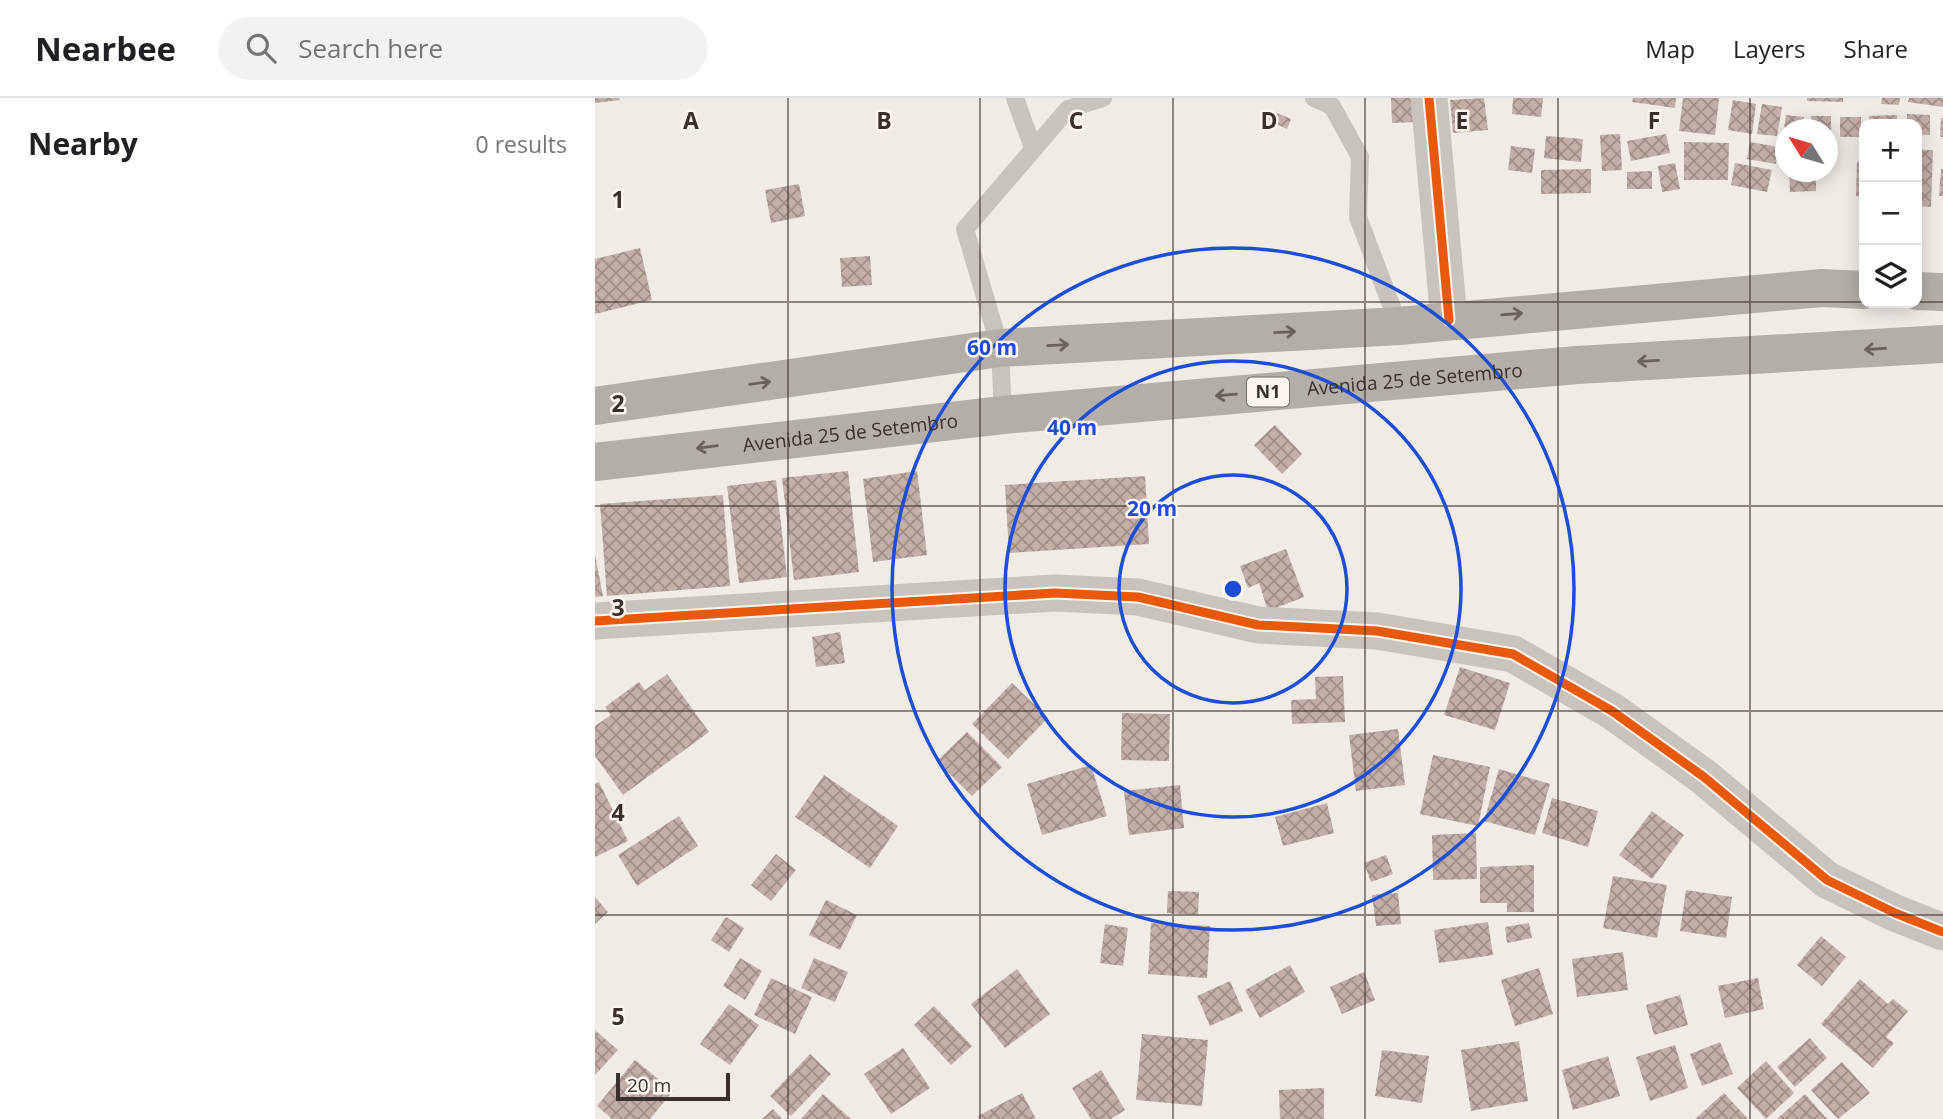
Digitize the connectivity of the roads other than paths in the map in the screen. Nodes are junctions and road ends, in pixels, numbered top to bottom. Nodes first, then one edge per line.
1 (1015, 98) edge
2 (1103, 98) edge
3 (1314, 98) edge
4 (1429, 98) edge
5 (1033, 148) junction
6 (1859, 289) edge
7 (1922, 291) edge
8 (1943, 292) edge
9 (1449, 320) junction
10 (1399, 326) junction
11 (1943, 344) edge
12 (1000, 348) junction
13 (595, 406) edge
14 (1003, 415) junction
15 (595, 462) edge
16 (595, 621) edge
17 (1943, 932) edge

1 - 5 lane
2 - 5 lane
3 - 10 lane
4 - 9 street
5 - 12 lane
9 -> 6 highway
7 - 8 highway
9 - 10 highway
12 -> 10 highway
11 -> 14 highway, Avenida 25 de Setembro / N1
13 -> 12 highway
12 - 14 lane
14 -> 15 highway, Avenida 25 de Setembro / N1
16 - 17 street

